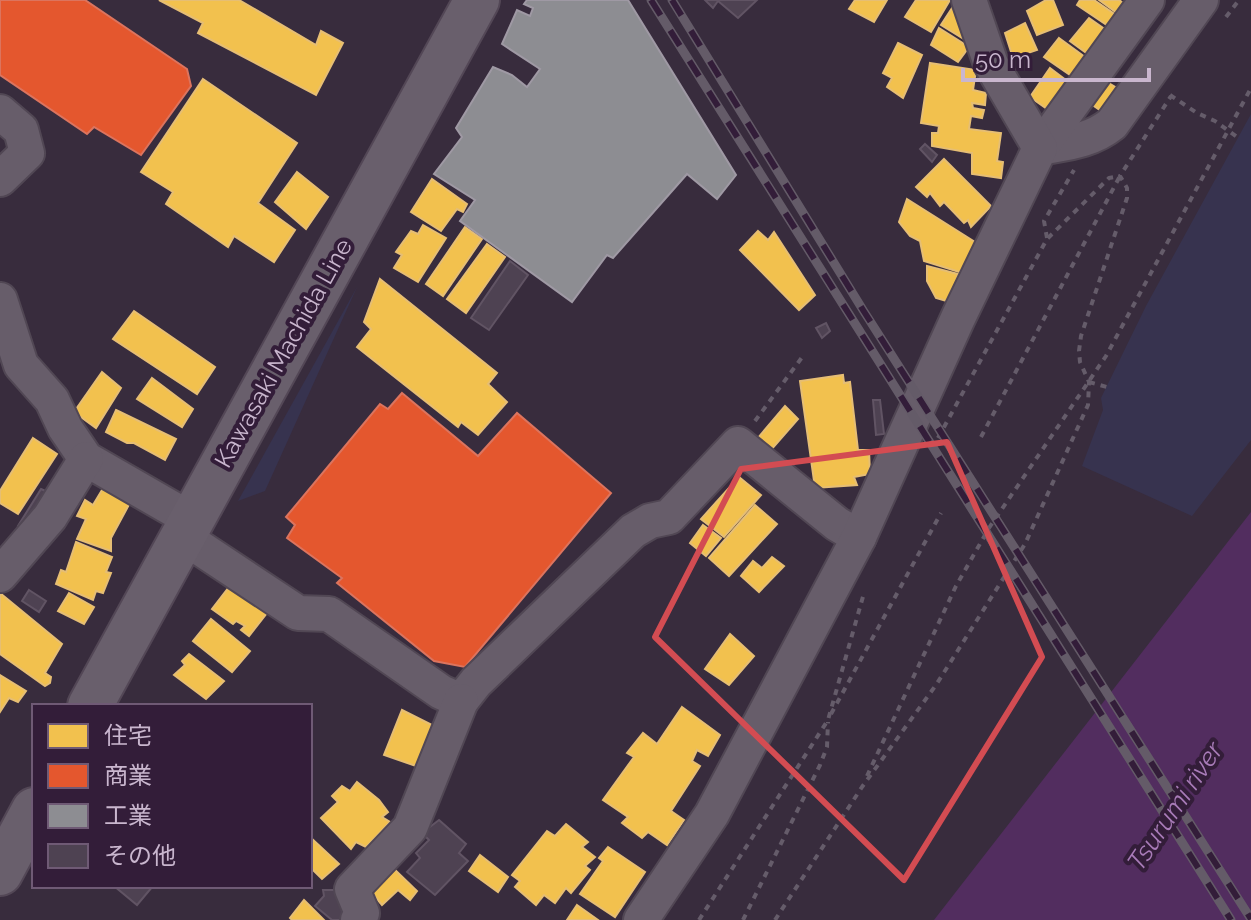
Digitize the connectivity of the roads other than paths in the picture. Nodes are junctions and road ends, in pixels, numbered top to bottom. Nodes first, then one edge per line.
1 (477, 0) edge
2 (969, 0) edge
3 (1147, 0) edge
4 (1201, 0) edge
5 (0, 112) edge
6 (1040, 148) junction
7 (0, 179) edge
8 (0, 300) edge
9 (86, 459) junction
10 (187, 528) junction
11 (859, 537) junction
12 (0, 575) edge
13 (461, 701) junction
14 (91, 704) edge
15 (32, 814) edge
16 (0, 873) edge
17 (358, 920) edge
18 (641, 920) edge

1 - 10 main road, Kawasaki Machida Line
2 - 6 street
3 - 6 street
4 - 6 street
5 - 7 street
6 - 11 street
8 - 9 street
9 - 10 street
9 - 12 street
10 - 13 street
10 - 14 main road, Kawasaki Machida Line
11 - 13 street
11 - 18 street
13 - 17 street
15 - 16 main road

